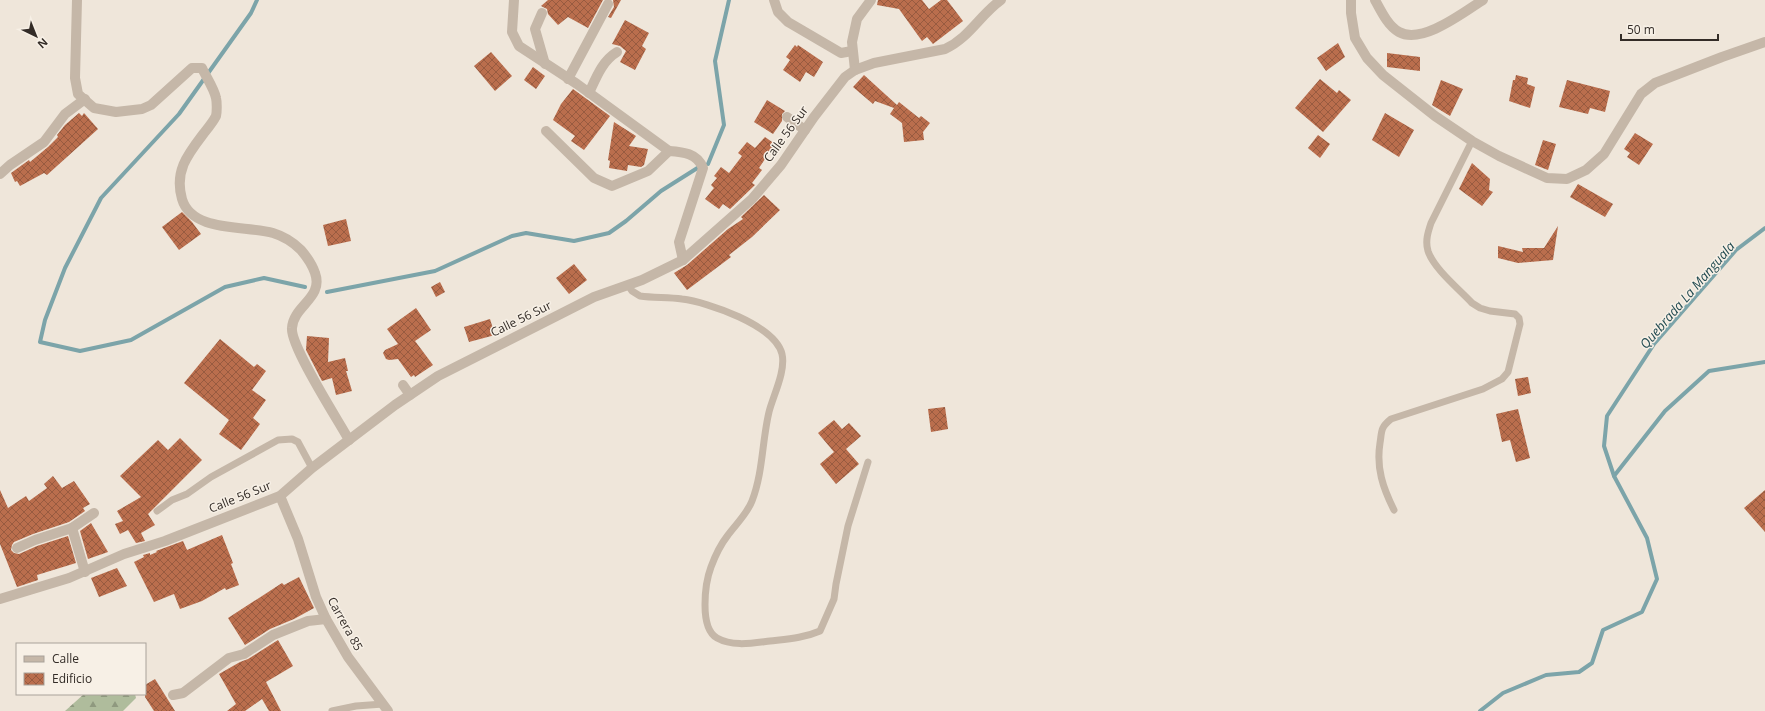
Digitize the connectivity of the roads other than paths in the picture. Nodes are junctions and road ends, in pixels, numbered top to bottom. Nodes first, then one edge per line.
1 (77, 0) edge
2 (514, 0) edge
3 (774, 0) edge
4 (871, 0) edge
5 (1001, 0) edge
6 (1351, 0) edge
7 (1375, 0) edge
8 (1483, 0) edge
9 (608, 4) dead end
10 (542, 13) dead end
11 (1765, 42) edge
12 (852, 51) junction
13 (617, 52) dead end
14 (545, 64) junction
15 (855, 70) junction
16 (568, 79) junction
17 (589, 93) junction
18 (85, 99) junction
19 (787, 117) dead end
20 (805, 130) junction
21 (546, 131) dead end
22 (1472, 141) junction
23 (669, 151) junction
24 (0, 174) edge
25 (683, 260) junction
26 (628, 285) junction
27 (403, 385) dead end
28 (410, 395) junction
29 (349, 440) junction
30 (868, 462) dead end
31 (312, 468) junction
32 (280, 496) junction
33 (1394, 510) dead end
34 (157, 511) dead end
35 (94, 514) dead end
36 (72, 528) junction
37 (17, 548) dead end
38 (85, 572) junction
39 (0, 599) edge
40 (326, 619) junction
41 (174, 695) dead end
42 (385, 708) edge
43 (332, 711) edge

1 - 18 street
2 - 14 street
3 - 12 street
4 - 12 street
5 - 15 street, Calle 56 Sur
6 - 22 street
7 - 8 street
9 - 16 street
10 - 14 street
11 - 22 street
12 - 15 street
13 - 17 street
14 - 16 street
15 - 20 street, Calle 56 Sur
16 - 17 street
17 - 23 street
18 - 24 street
18 - 29 street
19 - 20 street
20 - 25 street, Calle 56 Sur
21 - 23 street
22 - 33 lane
23 - 25 street
25 - 26 street, Calle 56 Sur
26 - 28 street, Calle 56 Sur
26 - 30 lane
27 - 28 street
28 - 29 street, Calle 56 Sur
29 - 31 street, Calle 56 Sur
31 - 32 street, Calle 56 Sur
31 - 34 lane
32 - 38 street, Calle 56 Sur
32 - 40 street, Carrera 85
35 - 36 street
36 - 37 street
36 - 38 street
38 - 39 street, Calle 56 Sur
40 - 41 street
40 - 42 street, Carrera 85
42 - 43 lane

